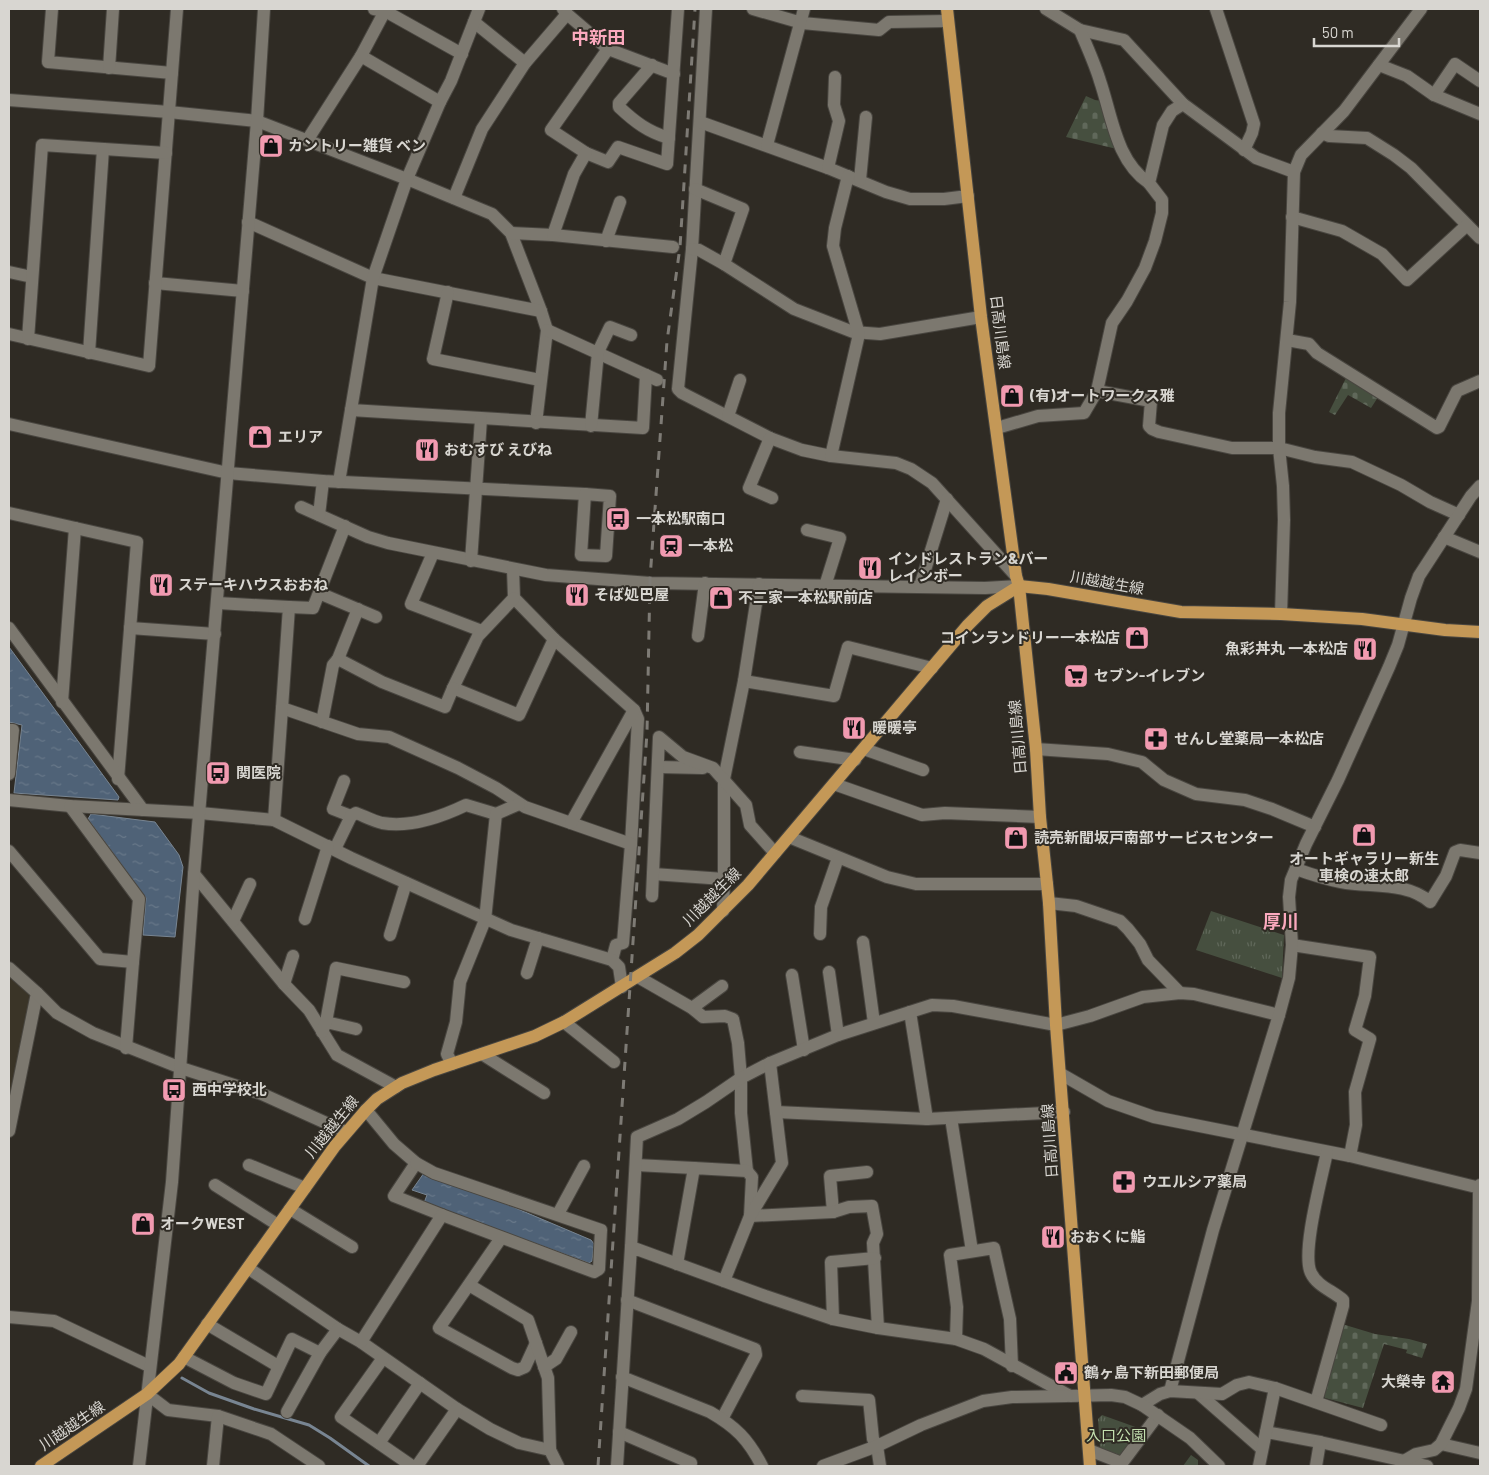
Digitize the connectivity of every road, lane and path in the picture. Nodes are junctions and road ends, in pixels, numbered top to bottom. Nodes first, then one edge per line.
1 (52, 9) edge
2 (113, 9) edge
3 (177, 9) edge
4 (264, 9) edge
5 (479, 9) edge
6 (676, 9) edge
7 (706, 9) edge
8 (753, 9) edge
9 (804, 9) edge
10 (1046, 9) edge
11 (1216, 9) edge
12 (1421, 9) edge
13 (381, 10) edge
14 (565, 12) edge
15 (947, 15) edge
16 (474, 22) junction
17 (802, 23) junction
18 (1080, 30) junction
19 (608, 49) junction
20 (462, 54) junction
21 (360, 56) junction
22 (525, 63) junction
23 (652, 65) junction
24 (1379, 65) junction
25 (108, 68) junction
26 (172, 73) junction
27 (674, 74) junction
28 (835, 77) dead end
29 (1480, 81) edge
30 (1434, 95) junction
31 (9, 100) edge
32 (440, 102) junction
33 (1183, 104) junction
34 (169, 112) junction
35 (1480, 112) edge
36 (866, 117) dead end
37 (257, 121) junction
38 (700, 122) junction
39 (1322, 133) junction
40 (669, 138) junction
41 (308, 140) junction
42 (768, 146) junction
43 (103, 149) junction
44 (1244, 150) junction
45 (166, 153) junction
46 (586, 153) junction
47 (828, 168) junction
48 (1294, 172) junction
49 (854, 178) junction
50 (408, 179) junction
51 (1149, 183) junction
52 (695, 189) junction
53 (968, 196) junction
54 (454, 198) junction
55 (620, 202) dead end
56 (1292, 217) junction
57 (248, 222) junction
58 (1467, 225) junction
59 (511, 234) junction
60 (553, 235) junction
61 (1480, 238) edge
62 (606, 241) junction
63 (673, 246) dead end
64 (692, 249) junction
65 (724, 264) junction
66 (9, 272) edge
67 (32, 277) junction
68 (373, 278) junction
69 (155, 283) junction
70 (243, 291) junction
71 (448, 292) junction
72 (541, 311) junction
73 (981, 317) junction
74 (547, 330) junction
75 (9, 334) edge
76 (859, 334) junction
77 (631, 335) dead end
78 (28, 338) junction
79 (1287, 340) junction
80 (598, 352) junction
81 (89, 353) junction
82 (540, 380) junction
83 (740, 380) dead end
84 (1480, 382) edge
85 (1098, 391) junction
86 (351, 410) junction
87 (728, 416) junction
88 (481, 419) junction
89 (536, 423) junction
90 (9, 424) edge
91 (591, 426) junction
92 (997, 428) junction
93 (770, 438) junction
94 (1279, 448) junction
95 (831, 456) junction
96 (228, 473) junction
97 (323, 481) junction
98 (339, 482) junction
99 (1480, 486) edge
100 (475, 489) junction
101 (585, 494) junction
102 (772, 498) dead end
103 (947, 499) junction
104 (301, 507) dead end
105 (9, 513) edge
106 (1459, 514) junction
107 (319, 515) junction
108 (345, 526) junction
109 (75, 528) junction
110 (807, 530) dead end
111 (1444, 537) junction
112 (1480, 552) edge
113 (433, 553) junction
114 (471, 560) junction
115 (513, 569) junction
116 (1018, 581) junction
117 (705, 583) junction
118 (759, 584) junction
119 (825, 586) junction
120 (920, 586) junction
121 (319, 593) junction
122 (514, 598) junction
123 (218, 603) junction
124 (290, 607) junction
125 (358, 609) junction
126 (1281, 614) junction
127 (376, 617) dead end
128 (1403, 625) junction
129 (9, 628) edge
130 (130, 628) junction
131 (1480, 629) edge
132 (482, 631) junction
133 (215, 634) junction
134 (698, 636) dead end
135 (554, 639) junction
136 (338, 659) junction
137 (932, 668) junction
138 (744, 681) junction
139 (453, 688) junction
140 (62, 702) junction
141 (282, 708) junction
142 (634, 710) junction
143 (322, 722) junction
144 (9, 730) edge
145 (864, 749) junction
146 (1036, 749) junction
147 (800, 752) dead end
148 (855, 760) junction
149 (658, 766) junction
150 (713, 768) junction
151 (923, 770) dead end
152 (9, 774) edge
153 (118, 778) junction
154 (724, 779) junction
155 (344, 781) dead end
156 (834, 784) junction
157 (9, 800) edge
158 (519, 804) junction
159 (70, 806) junction
160 (143, 810) junction
161 (200, 813) junction
162 (496, 814) junction
163 (351, 816) junction
164 (1040, 817) junction
165 (274, 820) junction
166 (571, 823) junction
167 (1315, 827) junction
168 (789, 838) junction
169 (631, 844) junction
170 (331, 848) junction
171 (9, 851) edge
172 (775, 853) junction
173 (1480, 853) edge
174 (838, 858) junction
175 (1296, 869) junction
176 (194, 874) junction
177 (653, 874) junction
178 (724, 879) junction
179 (406, 883) junction
180 (250, 884) dead end
181 (1047, 884) junction
182 (652, 896) dead end
183 (1049, 903) junction
184 (723, 911) junction
185 (305, 919) dead end
186 (485, 920) junction
187 (233, 921) junction
188 (820, 934) dead end
189 (390, 935) dead end
190 (538, 938) junction
191 (863, 942) dead end
192 (1292, 945) junction
193 (293, 956) dead end
194 (612, 960) junction
195 (133, 962) junction
196 (9, 968) edge
197 (829, 972) dead end
198 (527, 973) dead end
199 (792, 975) dead end
200 (638, 977) junction
201 (404, 982) dead end
202 (284, 984) junction
203 (722, 986) dead end
204 (622, 987) junction
205 (1180, 992) junction
206 (37, 993) junction
207 (692, 1008) junction
208 (910, 1012) junction
209 (1279, 1015) junction
210 (564, 1022) junction
211 (874, 1023) junction
212 (1056, 1025) junction
213 (324, 1027) junction
214 (356, 1029) dead end
215 (838, 1035) junction
216 (126, 1048) junction
217 (804, 1050) junction
218 (482, 1054) junction
219 (614, 1062) dead end
220 (452, 1064) junction
221 (770, 1064) junction
222 (181, 1068) junction
223 (1061, 1074) junction
224 (740, 1078) junction
225 (396, 1087) junction
226 (544, 1093) dead end
227 (366, 1110) junction
228 (776, 1112) junction
229 (1064, 1112) junction
230 (951, 1118) junction
231 (926, 1119) junction
232 (9, 1131) edge
233 (346, 1132) junction
234 (1242, 1135) junction
235 (1327, 1152) junction
236 (1350, 1156) junction
237 (416, 1162) junction
238 (249, 1165) dead end
239 (636, 1165) junction
240 (584, 1166) dead end
241 (694, 1168) junction
242 (747, 1171) junction
243 (867, 1172) dead end
244 (215, 1185) dead end
245 (1480, 1187) edge
246 (305, 1188) junction
247 (290, 1209) junction
248 (834, 1212) junction
249 (442, 1214) junction
250 (558, 1214) junction
251 (750, 1216) junction
252 (278, 1226) junction
253 (501, 1238) junction
254 (352, 1246) dead end
255 (631, 1247) junction
256 (972, 1251) junction
257 (875, 1258) junction
258 (677, 1264) junction
259 (248, 1268) junction
260 (724, 1281) junction
261 (469, 1285) junction
262 (1479, 1290) edge
263 (627, 1300) junction
264 (9, 1317) edge
265 (833, 1319) junction
266 (207, 1324) junction
267 (878, 1328) junction
268 (338, 1329) junction
269 (570, 1332) dead end
270 (956, 1339) junction
271 (361, 1342) junction
272 (536, 1343) junction
273 (320, 1354) junction
274 (184, 1357) junction
275 (382, 1358) junction
276 (149, 1366) junction
277 (278, 1366) junction
278 (1012, 1366) junction
279 (544, 1367) junction
280 (622, 1377) junction
281 (420, 1383) junction
282 (1275, 1388) junction
283 (1170, 1391) junction
284 (1198, 1393) junction
285 (147, 1394) junction
286 (1086, 1394) junction
287 (802, 1396) dead end
288 (1070, 1396) junction
289 (1316, 1402) junction
290 (1142, 1405) junction
291 (457, 1408) junction
292 (287, 1412) dead end
293 (1158, 1415) junction
294 (218, 1416) junction
295 (722, 1419) junction
296 (1381, 1425) dead end
297 (619, 1432) junction
298 (1266, 1432) junction
299 (1320, 1442) junction
300 (379, 1443) junction
301 (1441, 1444) junction
302 (877, 1446) junction
303 (1262, 1449) junction
304 (550, 1450) junction
305 (1089, 1450) junction
306 (1480, 1453) edge
307 (1375, 1461) edge
308 (1404, 1461) junction
309 (312, 1464) edge
310 (1216, 1465) edge
311 (41, 1466) edge
312 (139, 1466) edge
313 (213, 1466) edge
314 (412, 1466) edge
315 (417, 1466) edge
316 (558, 1466) edge
317 (617, 1466) edge
318 (690, 1466) edge
319 (762, 1466) edge
320 (823, 1466) edge
321 (880, 1466) edge
322 (1090, 1466) edge
323 (1259, 1466) edge
324 (1316, 1466) edge
325 (1425, 1466) edge

1 - 25 street
2 - 25 street
3 - 26 street
4 - 37 street
5 - 16 street
6 - 27 street
7 - 38 street
8 - 17 street
9 - 17 street
10 - 18 street
11 - 44 street
12 - 24 street
13 - 20 street
13 - 21 street
14 - 19 street
14 - 22 street
15 - 17 street
15 - 53 main road, 日高川島線
16 - 20 street
16 - 22 street
17 - 42 street
18 - 33 street
18 - 51 street
19 - 23 street
19 - 46 street
20 - 32 street
21 - 32 street
21 - 41 street
22 - 54 street
23 - 27 street
23 - 40 street
24 - 30 street
24 - 39 street
25 - 26 street
26 - 34 street
27 - 40 street
28 - 47 street
29 - 30 street
30 - 35 street
31 - 34 street
32 - 50 street
33 - 44 street
33 - 51 street
34 - 37 street
34 - 45 street
36 - 49 street
37 - 41 street
37 - 57 street
38 - 42 street
38 - 52 street
39 - 48 street
39 - 58 street
40 - 46 street
41 - 50 street
42 - 47 street
43 - 45 street
43 - 67 street
43 - 81 street
44 - 48 street
45 - 69 street
46 - 60 street
47 - 49 street
48 - 56 street
49 - 53 street
49 - 76 street
50 - 54 street
50 - 68 street
51 - 85 street
52 - 64 street
52 - 65 street
53 - 73 main road, 日高川島線
54 - 59 street
55 - 62 street
56 - 58 street
56 - 79 street
57 - 68 street
57 - 70 street
58 - 61 street
59 - 60 street
59 - 72 street
60 - 62 street
62 - 63 street
64 - 65 street
64 - 87 street
65 - 76 street
66 - 67 street
67 - 78 street
68 - 71 street
68 - 86 street
69 - 70 street
69 - 81 street
70 - 96 street
71 - 72 street
71 - 82 street
72 - 74 street
73 - 76 street
73 - 92 main road, 日高川島線
74 - 80 street
74 - 82 street
75 - 78 street
76 - 95 street
77 - 80 street
78 - 81 street
79 - 84 street
79 - 94 street
80 - 91 street
80 - 91 street
82 - 89 street
83 - 87 street
85 - 92 street
85 - 94 street
86 - 88 street
86 - 98 street
87 - 93 street
88 - 89 street
88 - 100 street
89 - 91 street
90 - 96 street
92 - 116 main road, 日高川島線
93 - 95 street
93 - 102 street
94 - 106 street
94 - 126 street
95 - 103 street
96 - 97 street
96 - 123 street
97 - 98 street
97 - 107 street
98 - 100 street
99 - 106 street
100 - 101 street
100 - 114 street
101 - 101 street
103 - 116 street
103 - 120 street
104 - 107 street
105 - 109 street
106 - 111 street
107 - 108 street
108 - 113 street
108 - 121 street
109 - 130 street
109 - 140 street
110 - 119 street
111 - 112 street
111 - 128 street
113 - 114 street
113 - 132 street
114 - 115 street
115 - 117 street
115 - 122 street
116 - 120 street
116 - 126 main road, 川越越生線
116 - 137 main road, 川越越生線
116 - 146 main road, 日高川島線
117 - 118 street
117 - 134 street
118 - 119 street
118 - 138 street
119 - 120 street
121 - 124 street
121 - 125 street
122 - 132 street
122 - 135 street
123 - 124 street
123 - 133 street
124 - 141 street
125 - 127 street
125 - 136 street
126 - 128 main road, 川越越生線
128 - 131 main road, 川越越生線
128 - 167 street
129 - 140 street
130 - 133 street
130 - 153 street
132 - 139 street
133 - 161 street
135 - 139 street
135 - 142 street
136 - 139 street
136 - 143 street
137 - 138 street
137 - 145 main road, 川越越生線
138 - 154 street
140 - 153 street
141 - 143 street
141 - 165 street
142 - 166 street
142 - 169 street
143 - 158 street
144 - 152 street
145 - 148 main road, 川越越生線
145 - 151 street
146 - 164 main road, 日高川島線
146 - 167 street
147 - 148 street
148 - 156 main road, 川越越生線
149 - 150 street
149 - 150 street
149 - 177 street
150 - 154 street
153 - 160 street
154 - 172 street
154 - 178 street
155 - 163 street
156 - 164 street
156 - 168 main road, 川越越生線
157 - 159 street
158 - 162 street
158 - 166 street
159 - 160 street
159 - 195 street
160 - 161 street
161 - 165 street
161 - 176 street
162 - 163 street
162 - 186 street
163 - 170 street
164 - 181 main road, 日高川島線
165 - 170 street
166 - 169 street
167 - 175 street
168 - 172 main road, 川越越生線
168 - 174 street
169 - 194 street
170 - 179 street
170 - 185 street
171 - 195 street
172 - 184 main road, 川越越生線
173 - 175 street
174 - 181 street
174 - 188 street
175 - 192 street
176 - 187 street
176 - 222 street
177 - 178 street
177 - 182 street
178 - 184 street
179 - 186 street
179 - 189 street
180 - 187 street
181 - 183 main road, 日高川島線
183 - 205 street
183 - 212 main road, 日高川島線
184 - 200 main road, 川越越生線
186 - 190 street
186 - 220 street
187 - 202 street
190 - 194 street
190 - 198 street
191 - 211 street
192 - 209 street
192 - 236 street
193 - 202 street
194 - 204 street
195 - 216 street
196 - 206 street
197 - 215 street
199 - 217 street
200 - 204 main road, 川越越生線
200 - 207 street
201 - 213 street
202 - 213 street
203 - 207 street
204 - 210 main road, 川越越生線
205 - 209 street
205 - 212 street
206 - 216 street
206 - 232 street
207 - 224 street
208 - 211 street
208 - 212 street
208 - 231 street
209 - 234 street
210 - 218 main road, 川越越生線
210 - 219 street
211 - 215 street
212 - 223 main road, 日高川島線
213 - 214 street
213 - 225 street
215 - 217 street
216 - 222 street
217 - 221 street
218 - 220 main road, 川越越生線
218 - 226 street
220 - 225 main road, 川越越生線
221 - 224 street
221 - 228 street
222 - 233 street
222 - 276 street
223 - 229 main road, 日高川島線
223 - 234 street
224 - 239 street
224 - 242 street
225 - 227 main road, 川越越生線
227 - 233 main road, 川越越生線
227 - 237 street
228 - 231 street
228 - 251 street
229 - 230 street
229 - 286 main road, 日高川島線
230 - 231 street
230 - 256 street
233 - 246 main road, 川越越生線
234 - 235 street
234 - 283 street
235 - 236 street
235 - 289 street
236 - 245 street
237 - 249 street
237 - 250 street
238 - 246 street
239 - 241 street
239 - 255 street
240 - 250 street
241 - 242 street
241 - 258 street
242 - 251 street
243 - 248 street
244 - 252 street
245 - 262 street
246 - 247 main road, 川越越生線
247 - 252 main road, 川越越生線
247 - 254 street
248 - 251 street
248 - 257 street
249 - 253 street
249 - 271 street
250 - 253 street
251 - 260 street
252 - 259 main road, 川越越生線
253 - 261 street
255 - 258 street
255 - 263 street
256 - 270 street
256 - 278 street
257 - 265 street
257 - 267 street
258 - 260 street
259 - 266 main road, 川越越生線
259 - 268 street
260 - 265 street
261 - 272 street
261 - 272 street
262 - 301 street
263 - 280 street
263 - 295 street
264 - 276 street
265 - 267 street
266 - 274 main road, 川越越生線
266 - 277 street
267 - 270 street
268 - 271 street
268 - 273 street
269 - 279 street
270 - 278 street
271 - 275 street
272 - 279 street
273 - 277 street
273 - 292 street
274 - 277 street
274 - 285 main road, 川越越生線
275 - 281 street
275 - 300 street
276 - 285 street
278 - 288 street
279 - 304 street
280 - 295 street
280 - 297 street
281 - 291 street
281 - 300 street
282 - 284 street
282 - 289 street
282 - 298 street
283 - 284 street
283 - 290 street
284 - 303 street
285 - 294 street
285 - 311 main road, 川越越生線
285 - 312 street
286 - 288 street
286 - 290 street
286 - 305 main road, 日高川島線
287 - 302 street
288 - 302 street
289 - 296 street
290 - 293 street
291 - 304 street
291 - 315 street
293 - 305 street
293 - 310 street
294 - 309 street
294 - 313 street
295 - 319 street
297 - 317 street
297 - 318 street
298 - 299 street
298 - 303 street
299 - 307 street
299 - 324 street
300 - 314 street
301 - 306 street
301 - 308 street
302 - 320 street
302 - 321 street
303 - 323 street
304 - 316 street
305 - 322 main road, 日高川島線
307 - 308 street
308 - 325 street

